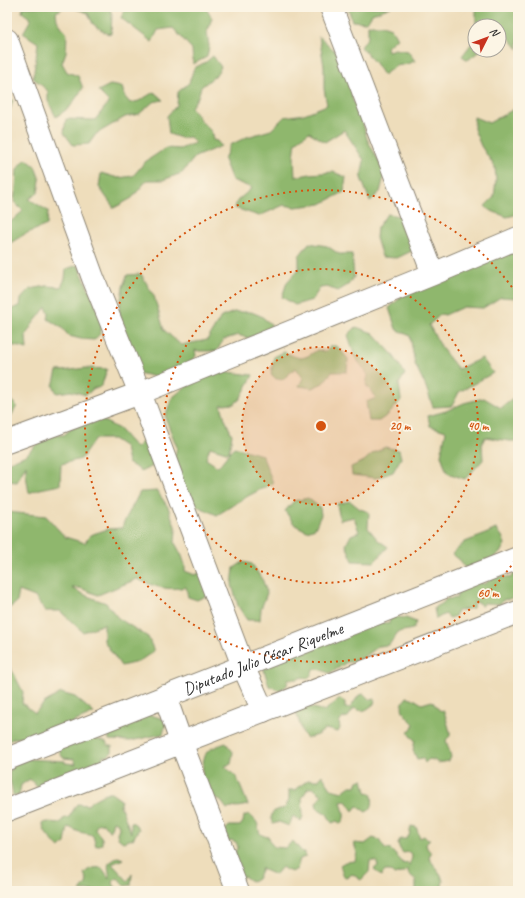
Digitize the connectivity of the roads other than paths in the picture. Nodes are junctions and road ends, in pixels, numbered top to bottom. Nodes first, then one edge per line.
1 (331, 7) edge
2 (7, 40) edge
3 (518, 238) edge
4 (433, 274) junction
5 (140, 393) junction
6 (7, 442) edge
7 (518, 558) edge
8 (518, 612) edge
9 (243, 666) junction
10 (165, 696) junction
11 (263, 711) junction
12 (181, 742) junction
13 (7, 759) edge
14 (7, 810) edge
15 (238, 891) edge

1 - 4 street
2 - 5 street
3 - 4 street
4 - 5 street
5 - 6 street
5 - 9 street
7 - 9 street, Diputado Julio César Riquelme
8 - 11 street
9 - 10 street, Diputado Julio César Riquelme
9 - 11 street
10 - 12 street
10 - 13 street, Diputado Julio César Riquelme
11 - 12 street
12 - 14 street
12 - 15 street

